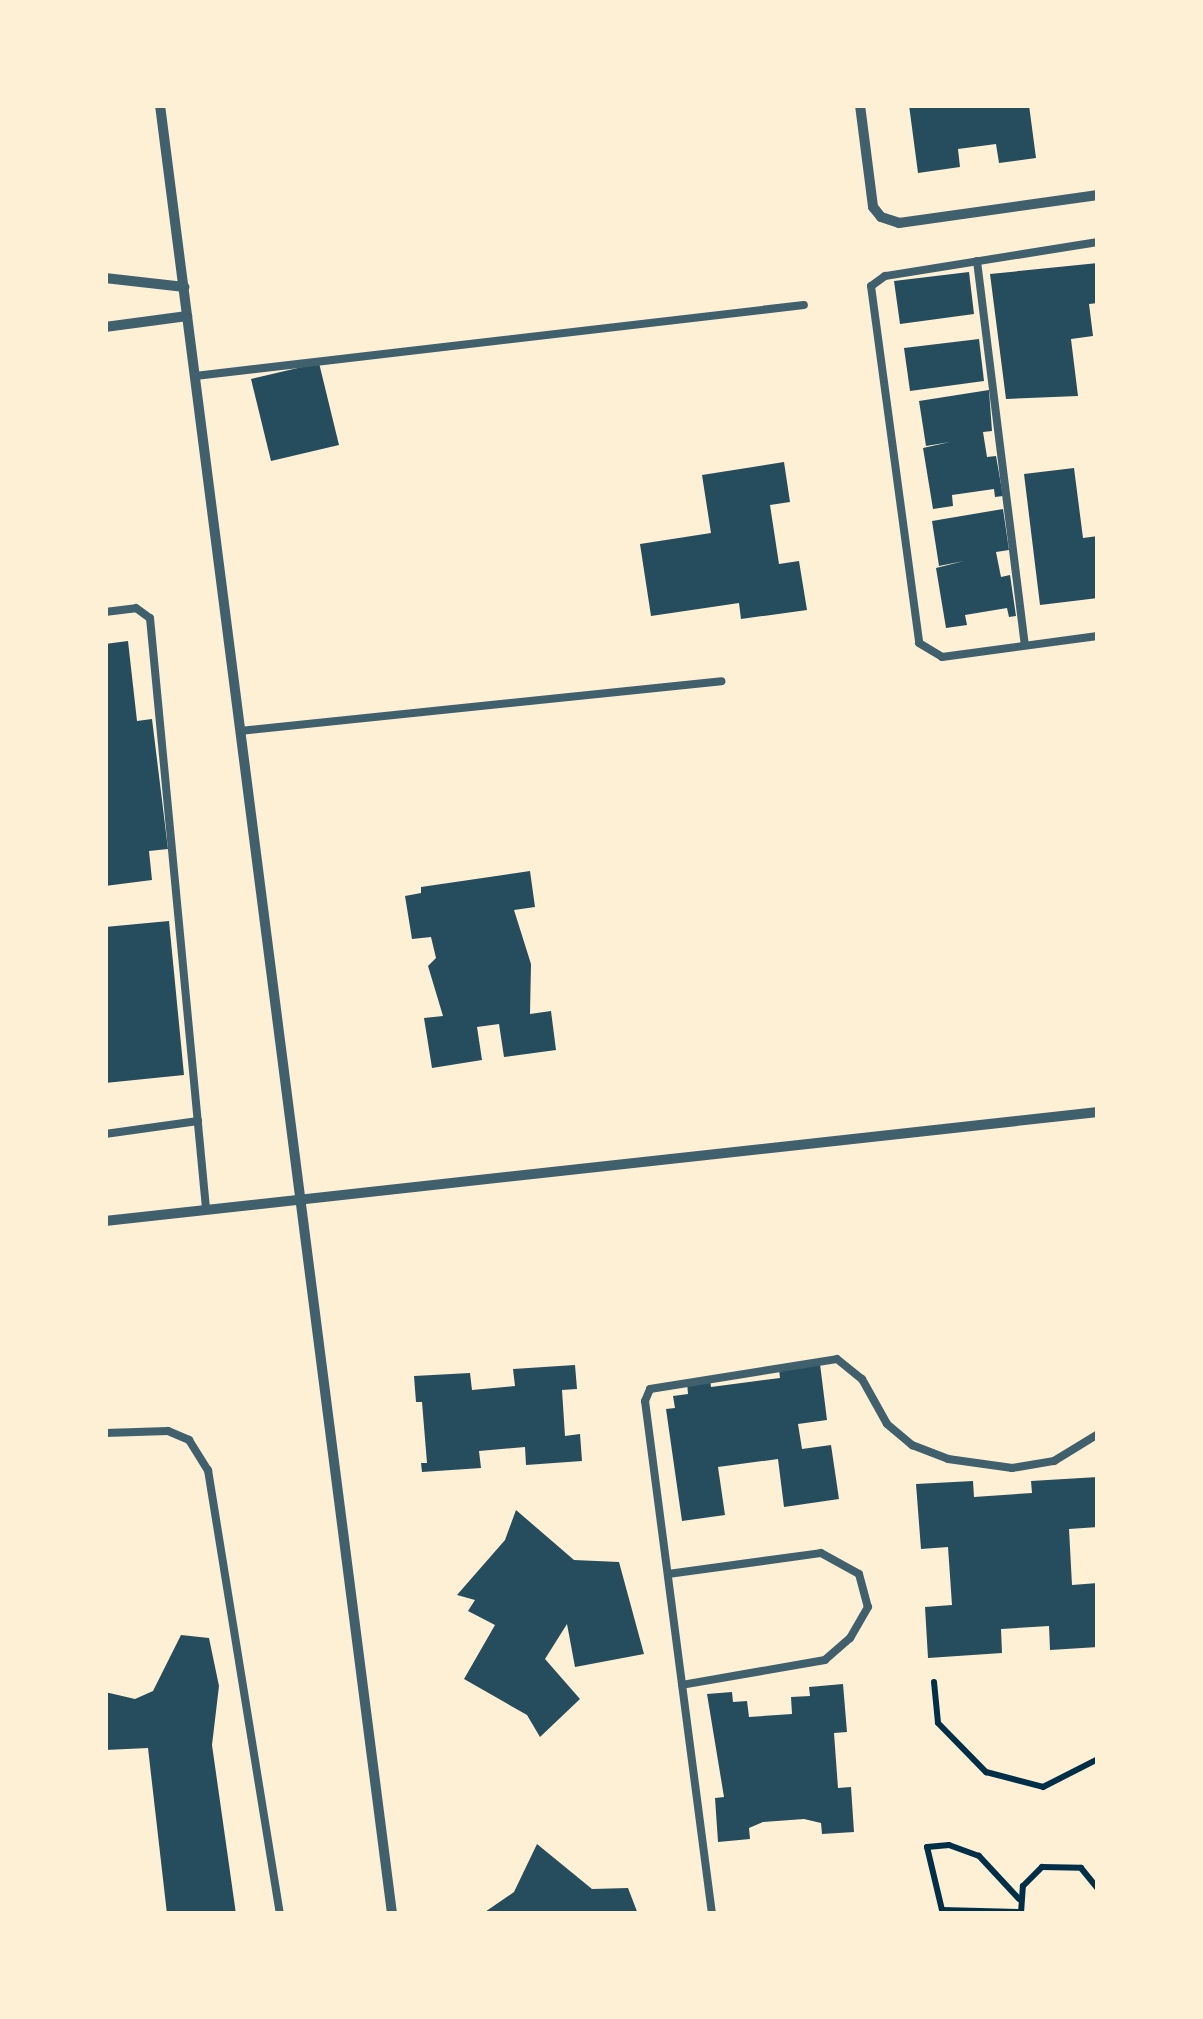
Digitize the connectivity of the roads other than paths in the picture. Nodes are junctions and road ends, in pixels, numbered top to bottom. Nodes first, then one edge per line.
1 (160, 105) edge
2 (860, 105) edge
3 (1098, 195) edge
4 (1098, 242) edge
5 (978, 262) junction
6 (105, 278) edge
7 (184, 286) junction
8 (804, 305) dead end
9 (187, 316) junction
10 (105, 327) edge
11 (195, 376) junction
12 (105, 612) edge
13 (1098, 636) edge
14 (1025, 646) junction
15 (721, 682) dead end
16 (240, 732) junction
17 (1098, 1112) edge
18 (198, 1121) junction
19 (105, 1134) edge
20 (300, 1196) junction
21 (206, 1208) junction
22 (105, 1221) edge
23 (105, 1434) edge
24 (1098, 1434) edge
25 (668, 1574) junction
26 (682, 1684) junction
27 (280, 1914) edge
28 (392, 1914) edge
29 (712, 1914) edge

1 - 7 street
2 - 3 street
4 - 5 lane
5 - 14 lane
5 - 14 lane
6 - 7 street
7 - 9 street
8 - 11 lane
9 - 10 street
9 - 11 street
11 - 16 street
12 - 18 lane
13 - 14 lane
15 - 16 lane
16 - 20 street
17 - 20 street
18 - 19 lane
18 - 21 lane
20 - 21 street
20 - 28 street
21 - 22 street
23 - 27 lane
24 - 25 lane
25 - 26 lane
25 - 26 lane
26 - 29 lane

